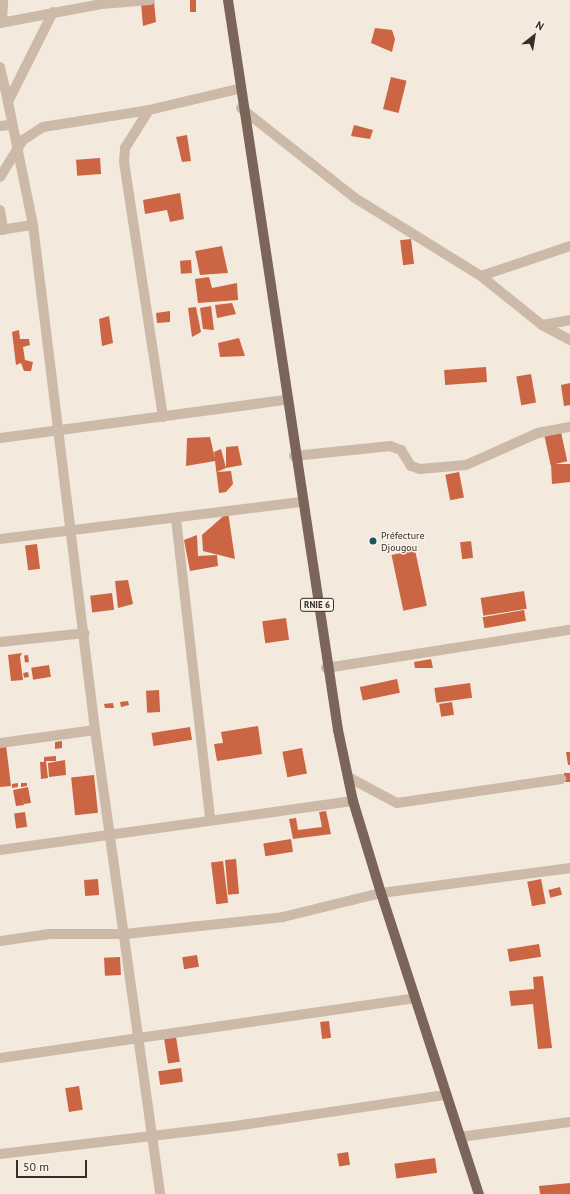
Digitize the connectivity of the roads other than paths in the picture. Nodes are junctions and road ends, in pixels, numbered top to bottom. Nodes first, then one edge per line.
1 (3, 0) edge
2 (150, 0) edge
3 (228, 0) edge
4 (102, 2) edge
5 (53, 12) junction
6 (1, 22) edge
7 (0, 67) edge
8 (238, 89) junction
9 (8, 102) junction
10 (241, 108) junction
11 (149, 110) junction
12 (12, 125) junction
13 (0, 126) edge
14 (16, 149) junction
15 (0, 177) edge
16 (0, 210) edge
17 (33, 225) junction
18 (2, 230) edge
19 (570, 246) edge
20 (481, 276) junction
21 (570, 320) edge
22 (542, 325) junction
23 (570, 340) edge
24 (285, 400) junction
25 (163, 417) junction
26 (570, 428) edge
27 (59, 432) junction
28 (0, 438) edge
29 (294, 456) junction
30 (301, 502) junction
31 (176, 519) junction
32 (72, 529) junction
33 (0, 539) edge
34 (570, 630) edge
35 (85, 633) junction
36 (0, 642) edge
37 (326, 668) junction
38 (95, 730) junction
39 (0, 744) edge
40 (348, 777) junction
41 (561, 779) dead end
42 (353, 801) junction
43 (210, 819) junction
44 (110, 833) junction
45 (0, 850) edge
46 (570, 868) edge
47 (381, 893) junction
48 (125, 934) junction
49 (0, 941) edge
50 (414, 998) junction
51 (140, 1037) junction
52 (0, 1058) edge
53 (446, 1095) junction
54 (570, 1122) edge
55 (152, 1136) junction
56 (460, 1137) junction
57 (0, 1154) edge
58 (160, 1194) edge
59 (479, 1194) edge

1 - 6 street
2 - 4 street
3 - 8 main road, RNIE 6
4 - 5 street
5 - 6 street
5 - 9 street
7 - 9 street
8 - 10 main road, RNIE 6
8 - 11 street
9 - 12 street
10 - 20 street
10 - 24 main road, RNIE 6
11 - 14 street
11 - 25 street
12 - 13 street
12 - 14 street
14 - 15 street
14 - 17 street
16 - 18 street
17 - 18 street
17 - 27 street
19 - 20 street
20 - 22 street
21 - 22 street
22 - 23 street
24 - 25 street
24 - 29 main road, RNIE 6
25 - 27 street
26 - 29 street
27 - 28 street
27 - 32 street
29 - 30 main road, RNIE 6
30 - 31 street
30 - 37 main road, RNIE 6
31 - 32 street
31 - 43 street
32 - 33 street
32 - 35 street
34 - 37 street
35 - 36 street
35 - 38 street
37 - 40 main road, RNIE 6
38 - 39 street
38 - 44 street
40 - 41 street
40 - 42 main road, RNIE 6
42 - 43 street
42 - 47 main road, RNIE 6
43 - 44 street
44 - 45 street
44 - 48 street
46 - 47 street
47 - 48 street
47 - 50 main road, RNIE 6
48 - 49 street
48 - 51 street
50 - 51 street
50 - 53 main road, RNIE 6
51 - 52 street
51 - 55 street
53 - 55 street
53 - 56 main road, RNIE 6
54 - 56 street
55 - 57 street
55 - 58 street
56 - 59 main road, RNIE 6

